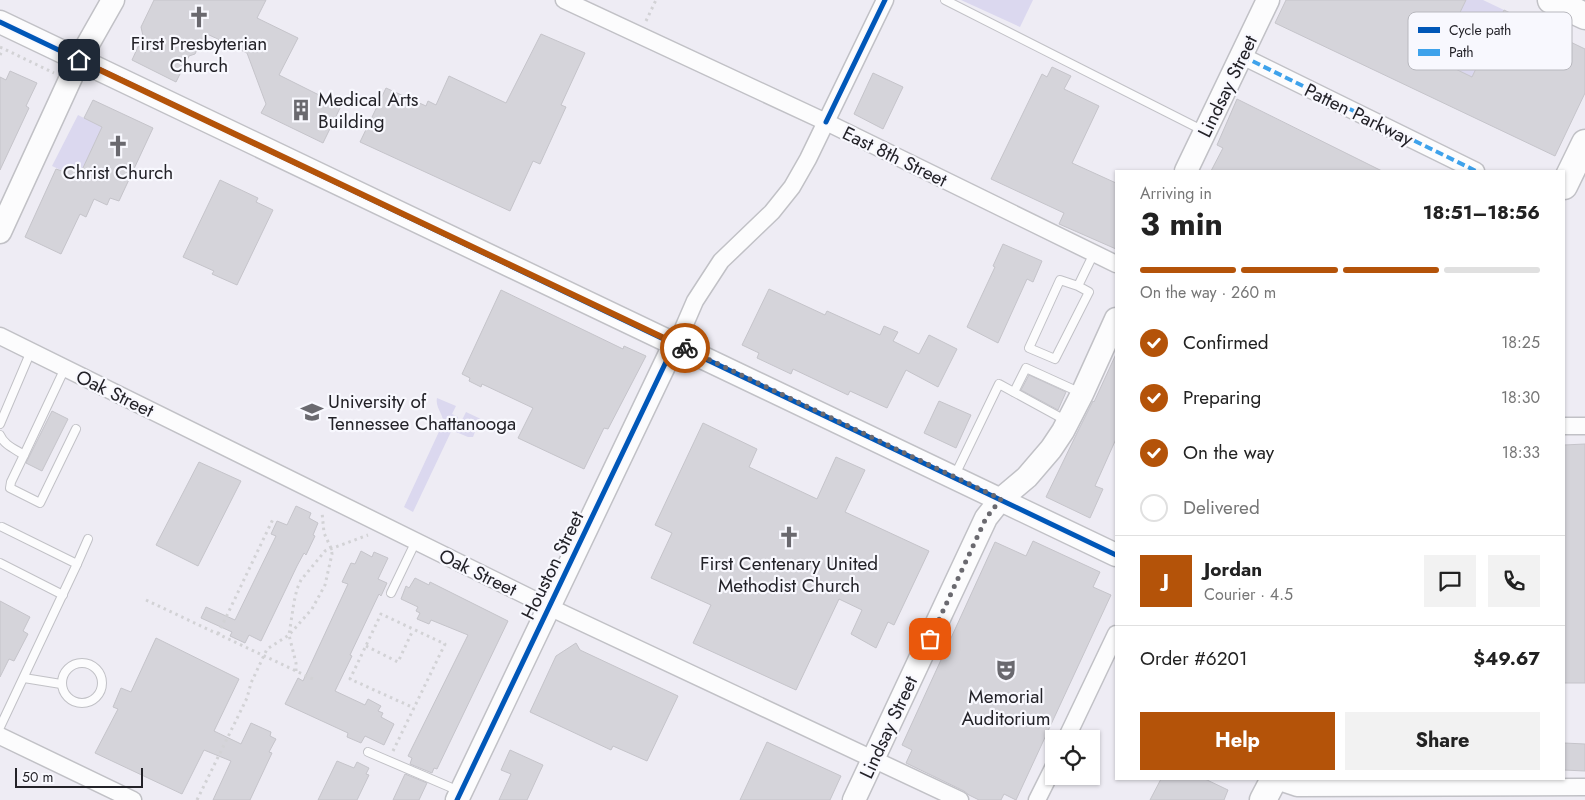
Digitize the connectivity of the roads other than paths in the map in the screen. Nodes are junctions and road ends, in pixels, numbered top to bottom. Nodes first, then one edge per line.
1 (113, 0) edge
2 (564, 0) edge
3 (885, 0) edge
4 (945, 0) edge
5 (1268, 0) edge
6 (1551, 0) edge
7 (1585, 16) edge
8 (0, 22) edge
9 (1242, 56) junction
10 (79, 60) junction
11 (826, 122) junction
12 (1205, 132) junction
13 (1585, 143) edge
14 (1186, 170) edge
15 (1474, 170) edge
16 (1565, 184) edge
17 (0, 232) edge
18 (1094, 253) junction
19 (1115, 264) edge
20 (1078, 286) junction
21 (1115, 321) edge
22 (0, 336) edge
23 (675, 343) junction
24 (31, 351) junction
25 (65, 368) junction
26 (1014, 392) junction
27 (1082, 394) junction
28 (1068, 422) junction
29 (0, 424) edge
30 (1565, 426) edge
31 (1585, 426) edge
32 (76, 429) dead end
33 (0, 435) edge
34 (24, 454) junction
35 (954, 476) junction
36 (1001, 499) junction
37 (2, 527) dead end
38 (88, 539) dead end
39 (416, 541) junction
40 (1115, 555) edge
41 (0, 562) edge
42 (77, 564) junction
43 (391, 593) dead end
44 (62, 595) junction
45 (548, 607) junction
46 (1115, 636) edge
47 (24, 678) junction
48 (61, 684) junction
49 (0, 727) edge
50 (1070, 730) edge
51 (0, 736) edge
52 (368, 752) dead end
53 (873, 759) junction
54 (1542, 783) edge
55 (1270, 784) edge
56 (1045, 785) edge
57 (1585, 787) edge
58 (1422, 789) edge
59 (459, 796) edge
60 (133, 800) edge
61 (854, 800) edge
62 (960, 800) edge
63 (1038, 800) edge

1 - 10 street
2 - 11 street, East 8th Street
3 - 11 street, Houston Street
4 - 12 lane
5 - 9 street, Lindsay Street
6 - 7 main road
8 - 10 street
9 - 12 street, Lindsay Street
9 - 15 street, Patten Parkway
10 - 17 street
10 - 23 street
11 - 18 street, East 8th Street
11 - 23 street, Houston Street
12 - 14 street, Lindsay Street
13 - 16 main road
18 - 19 street, East 8th Street
18 - 20 lane
20 - 20 lane
21 - 27 street, Lindsay Street
22 - 24 street, Oak Street
23 - 35 street
23 - 45 street, Houston Street
24 - 25 street, Oak Street
24 - 29 lane
25 - 34 lane
25 - 39 street, Oak Street
26 - 27 lane
26 - 28 lane
26 - 35 lane
27 - 28 street, Lindsay Street
28 - 36 street, Lindsay Street
30 - 31 street
32 - 34 lane
33 - 34 lane
35 - 36 street
36 - 40 street
36 - 53 street, Lindsay Street
37 - 42 lane
38 - 42 lane
39 - 43 lane
39 - 45 street, Oak Street
41 - 44 lane
42 - 44 lane
44 - 47 lane
45 - 53 street, Oak Street
45 - 59 street, Houston Street
46 - 50 street
47 - 48 lane
47 - 49 lane
48 - 48 lane
51 - 60 street
52 - 59 lane
53 - 61 street, Lindsay Street
53 - 62 street, Oak Street
54 - 57 street
54 - 58 street
55 - 58 street
56 - 63 street

